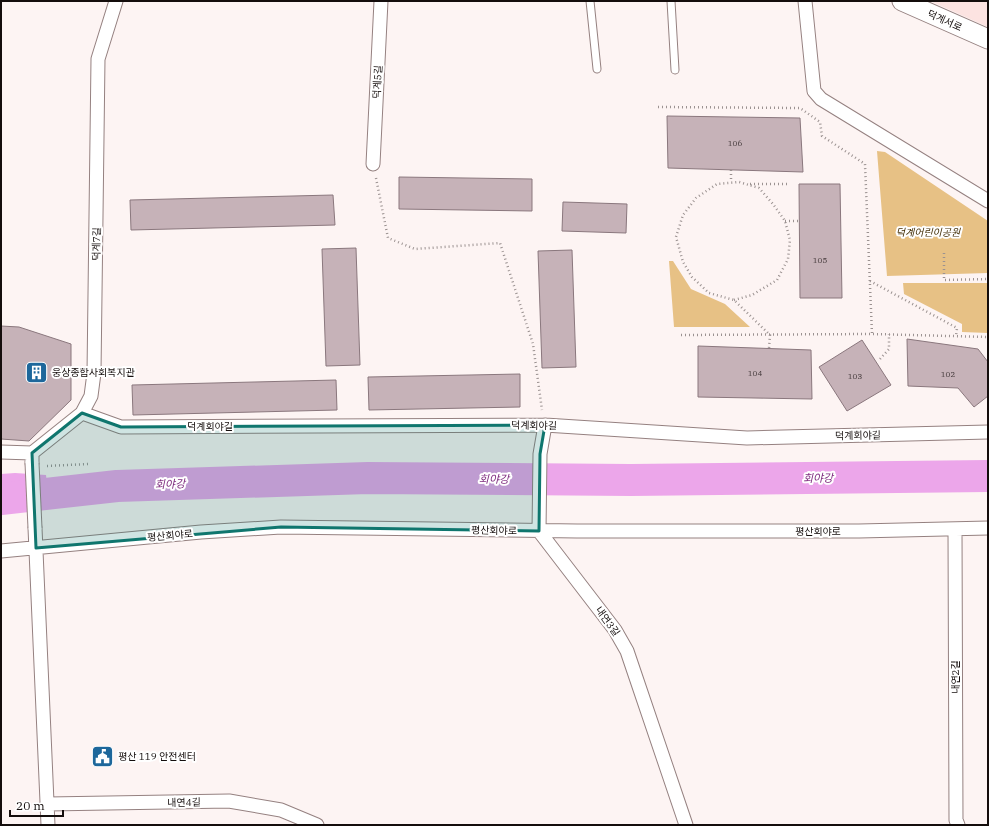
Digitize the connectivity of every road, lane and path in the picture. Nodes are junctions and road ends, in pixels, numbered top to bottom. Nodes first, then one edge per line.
1 (116, 1) edge
2 (381, 1) edge
3 (590, 1) edge
4 (671, 1) edge
5 (805, 1) edge
6 (902, 1) edge
7 (988, 39) edge
8 (597, 69) dead end
9 (675, 70) dead end
10 (658, 107) dead end
11 (373, 164) joint
12 (731, 170) dead end
13 (731, 182) junction
14 (747, 184) junction
15 (790, 184) dead end
16 (988, 201) edge
17 (785, 221) junction
18 (799, 221) dead end
19 (944, 254) dead end
20 (988, 279) edge
21 (870, 281) junction
22 (734, 300) junction
23 (872, 334) junction
24 (889, 334) junction
25 (680, 335) dead end
26 (770, 335) junction
27 (956, 336) junction
28 (988, 337) edge
29 (769, 348) dead end
30 (880, 359) dead end
31 (82, 413) junction
32 (545, 425) junction
33 (988, 432) edge
34 (1, 452) edge
35 (32, 458) junction
36 (988, 528) edge
37 (954, 529) junction
38 (539, 531) junction
39 (36, 548) junction
40 (1, 551) edge
41 (48, 804) junction
42 (48, 825) edge
43 (317, 825) edge
44 (686, 825) edge
45 (958, 825) edge

1 - 31 street, 덕계7길
2 - 11 street, 덕계5길
3 - 8 lane
4 - 9 lane
5 - 16 street
6 - 7 street, 덕계서로
10 - 21 path
11 - 32 path
12 - 13 path
13 - 14 path
13 - 22 path
14 - 15 path
14 - 17 path
17 - 18 path
17 - 22 path
19 - 20 path
21 - 23 path
21 - 27 path
22 - 26 path
23 - 24 path
23 - 26 path
24 - 27 path
24 - 30 path
25 - 26 path
26 - 29 path
27 - 28 path
31 - 32 street, 덕계회야길
31 - 35 street, 덕계7길
32 - 33 street, 덕계회야길
32 - 38 street
34 - 35 street
35 - 39 street, bridge
36 - 37 street, 평산회야로
37 - 38 street, 평산회야로
37 - 45 street, 내연2길
38 - 39 street, 평산회야로
38 - 44 street, 내연3길
39 - 40 street, 평산회야로
39 - 41 street
41 - 42 street
41 - 43 street, 내연4길

